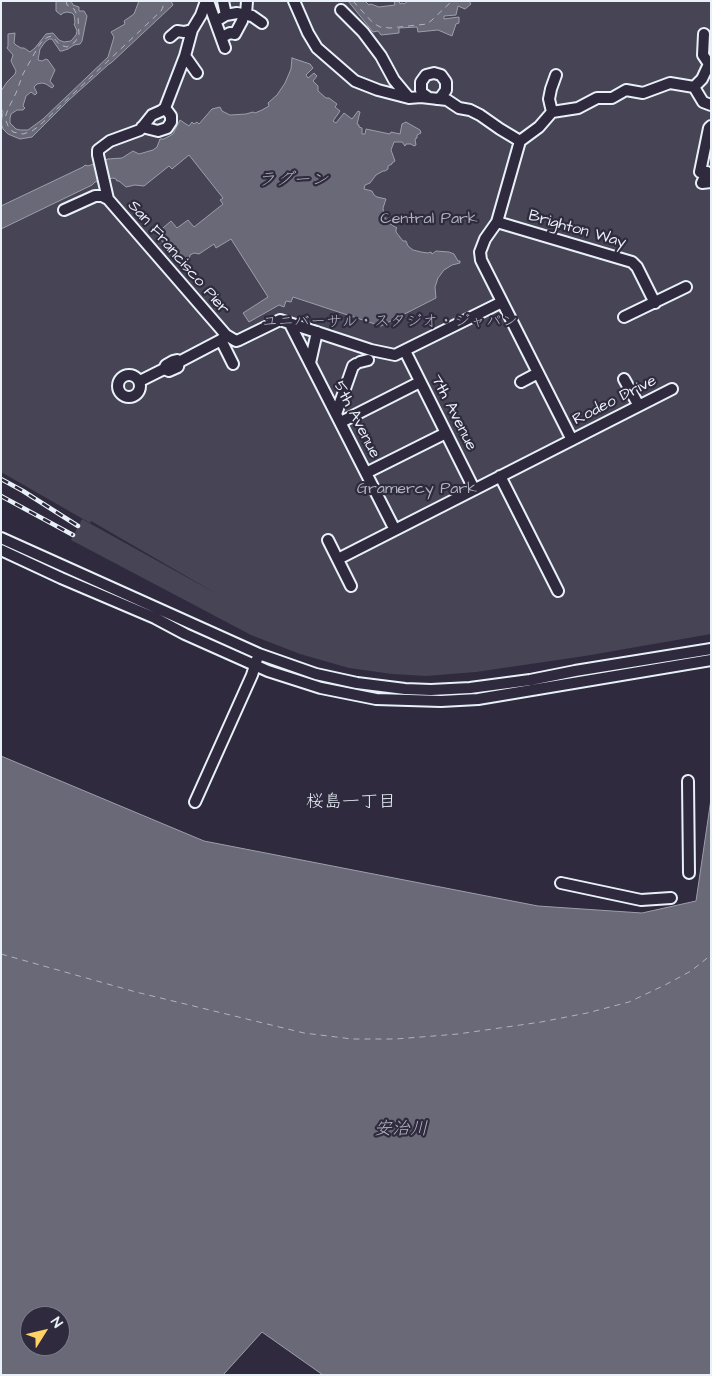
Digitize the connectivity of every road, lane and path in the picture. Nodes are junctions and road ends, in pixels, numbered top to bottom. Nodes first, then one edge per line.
1 (207, 1) edge
2 (223, 1) edge
3 (248, 1) edge
4 (294, 1) edge
5 (340, 10) dead end
6 (245, 14) junction
7 (226, 15) junction
8 (216, 21) junction
9 (262, 23) dead end
10 (192, 30) junction
11 (704, 34) dead end
12 (170, 37) dead end
13 (222, 37) junction
14 (226, 48) dead end
15 (185, 56) junction
16 (710, 65) edge
17 (198, 73) dead end
18 (556, 75) dead end
19 (694, 87) junction
20 (409, 98) junction
21 (711, 105) edge
22 (165, 108) junction
23 (552, 112) junction
24 (711, 126) edge
25 (142, 127) junction
26 (520, 141) junction
27 (707, 160) edge
28 (711, 182) edge
29 (108, 199) junction
30 (64, 210) dead end
31 (497, 222) junction
32 (686, 287) dead end
33 (502, 302) junction
34 (655, 303) junction
35 (624, 317) dead end
36 (290, 324) junction
37 (317, 332) junction
38 (223, 338) junction
39 (404, 351) junction
40 (361, 362) dead end
41 (310, 363) junction
42 (235, 368) dead end
43 (538, 373) junction
44 (624, 379) dead end
45 (140, 381) dead end
46 (420, 382) junction
47 (521, 382) dead end
48 (672, 389) dead end
49 (639, 406) junction
50 (338, 418) junction
51 (446, 433) junction
52 (572, 440) junction
53 (366, 473) junction
54 (500, 476) junction
55 (474, 489) junction
56 (395, 530) junction
57 (1, 538) edge
58 (328, 540) dead end
59 (1, 550) edge
60 (338, 559) junction
61 (352, 586) dead end
62 (558, 591) dead end
63 (711, 649) edge
64 (259, 654) junction
65 (711, 660) edge
66 (255, 665) junction
67 (688, 781) dead end
68 (195, 802) dead end
69 (690, 873) dead end
70 (561, 883) dead end
71 (671, 898) dead end

1 - 8 street
1 - 10 street
2 - 7 street
3 - 6 street
4 - 20 street
5 - 20 street
6 - 7 street
6 - 9 street
6 - 13 street
7 - 8 street
8 - 13 street
10 - 12 street
10 - 15 street
11 - 16 street
13 - 14 street
15 - 17 street
15 - 22 street
16 - 19 street
18 - 23 street
19 - 21 street
19 - 23 street
20 - 26 street
22 - 25 street
22 - 25 street
23 - 26 street
24 - 27 street
25 - 29 street
26 - 31 street
27 - 28 street
29 - 30 street
29 - 38 street, San Francisco Pier
31 - 33 street
31 - 34 street, Brighton Way
32 - 34 street
33 - 39 street
33 - 43 street
34 - 35 street
36 - 37 street
36 - 38 street
36 - 41 street, 5th Avenue
37 - 39 street
37 - 41 street
38 - 42 street, San Francisco Pier
38 - 45 street
39 - 46 street, 7th Avenue
40 - 50 street
41 - 50 street, 5th Avenue
43 - 47 street
43 - 52 street
44 - 49 street
46 - 50 street
46 - 51 street, 7th Avenue
48 - 49 street, Rodeo Drive
49 - 52 street, Rodeo Drive
50 - 53 street, 5th Avenue
51 - 53 street
51 - 55 street, 7th Avenue
52 - 54 street, Rodeo Drive
53 - 56 street, 5th Avenue
54 - 55 street, Rodeo Drive
54 - 62 street
55 - 56 street, Rodeo Drive
56 - 60 street, Rodeo Drive
57 - 64 street
58 - 60 street
59 - 66 street
60 - 61 street
63 - 64 street
64 - 66 street
65 - 66 street
66 - 68 street
67 - 69 street
70 - 71 street

